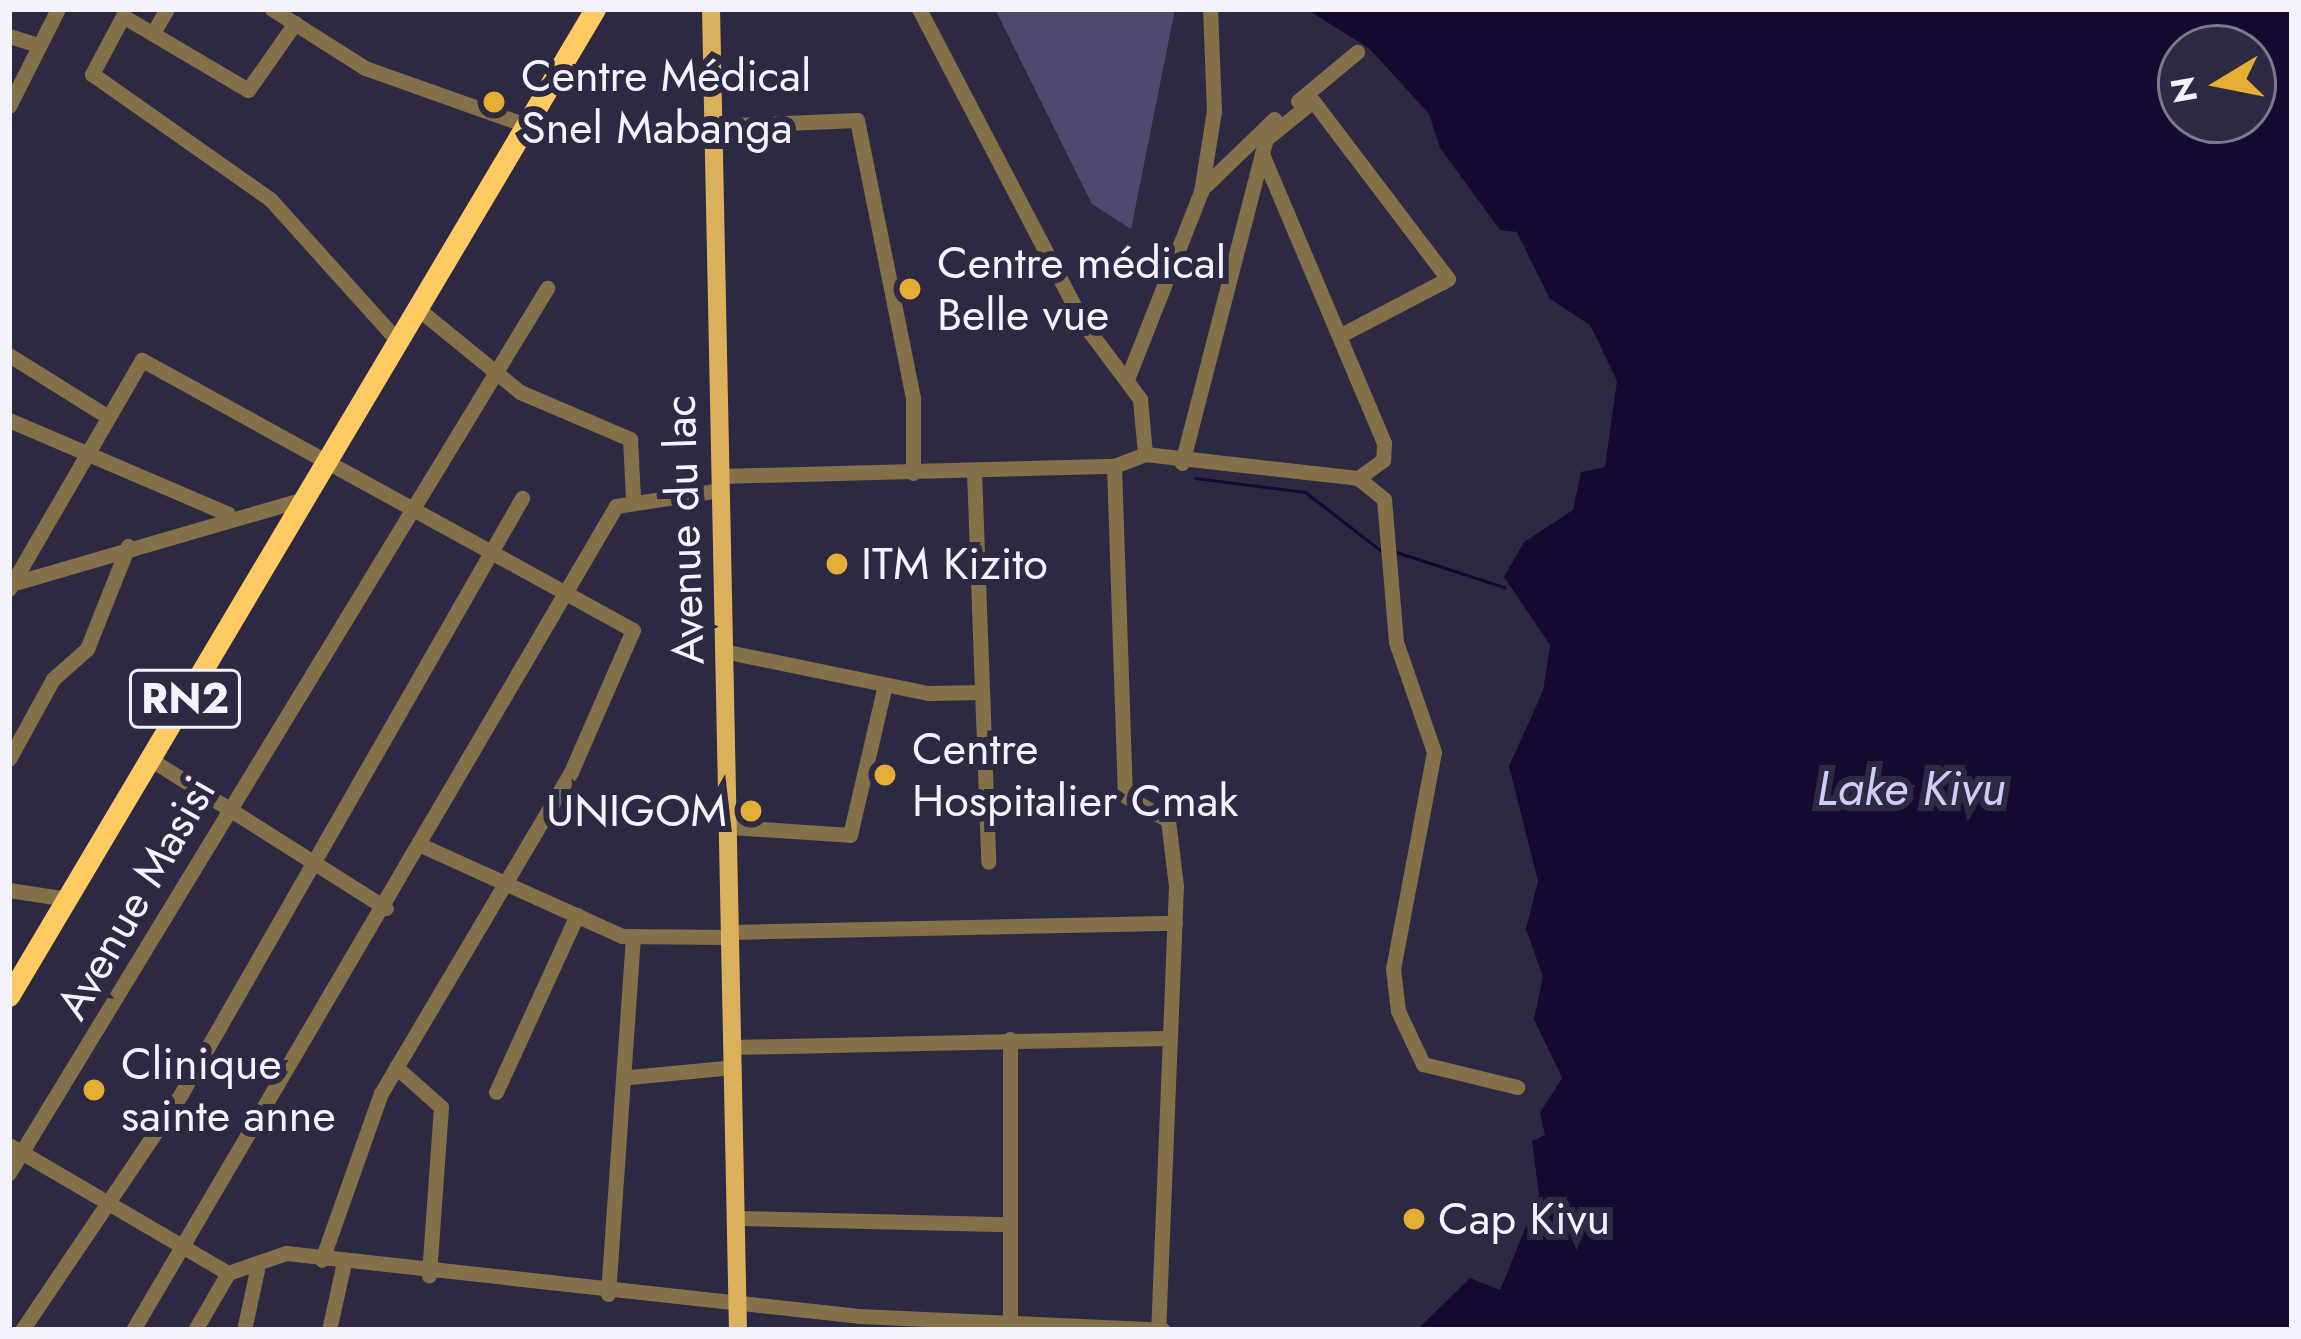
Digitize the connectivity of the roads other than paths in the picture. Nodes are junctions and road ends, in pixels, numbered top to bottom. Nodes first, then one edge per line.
1 (58, 9) edge
2 (167, 9) edge
3 (272, 9) edge
4 (595, 9) edge
5 (711, 9) edge
6 (919, 9) edge
7 (1210, 9) edge
8 (295, 23) junction
9 (153, 32) junction
10 (9, 36) edge
11 (39, 45) junction
12 (1358, 52) dead end
13 (9, 106) edge
14 (526, 125) junction
15 (711, 126) junction
16 (1262, 154) junction
17 (1201, 192) junction
18 (547, 288) dead end
19 (417, 308) junction
20 (1343, 334) junction
21 (397, 340) junction
22 (9, 355) edge
23 (494, 368) junction
24 (1128, 377) junction
25 (105, 415) junction
26 (9, 420) edge
27 (86, 453) junction
28 (1145, 454) junction
29 (327, 459) junction
30 (1182, 463) junction
31 (1114, 466) junction
32 (974, 471) junction
33 (913, 473) junction
34 (1358, 478) junction
35 (719, 483) junction
36 (522, 498) dead end
37 (303, 499) junction
38 (633, 499) junction
39 (409, 508) junction
40 (228, 514) junction
41 (128, 546) junction
42 (488, 557) junction
43 (10, 586) edge
44 (567, 601) junction
45 (728, 652) junction
46 (885, 685) junction
47 (982, 692) junction
48 (150, 758) junction
49 (9, 759) edge
50 (226, 809) junction
51 (731, 827) junction
52 (425, 847) junction
53 (309, 859) junction
54 (988, 862) dead end
55 (504, 884) junction
56 (9, 890) edge
57 (67, 899) junction
58 (386, 908) junction
59 (577, 915) junction
60 (1175, 923) junction
61 (731, 934) junction
62 (634, 938) junction
63 (9, 996) edge
64 (1167, 1038) junction
65 (1010, 1039) junction
66 (733, 1057) junction
67 (396, 1067) junction
68 (630, 1077) junction
69 (1517, 1087) dead end
70 (496, 1092) dead end
71 (9, 1145) edge
72 (25, 1154) junction
73 (9, 1173) edge
74 (110, 1202) junction
75 (737, 1218) junction
76 (1008, 1224) junction
77 (181, 1251) junction
78 (322, 1260) junction
79 (343, 1267) junction
80 (257, 1270) junction
81 (228, 1273) junction
82 (429, 1276) junction
83 (608, 1294) junction
84 (737, 1305) junction
85 (1010, 1323) junction
86 (989, 1326) edge
87 (1160, 1329) edge
88 (22, 1330) edge
89 (133, 1330) edge
90 (195, 1330) edge
91 (244, 1330) edge
92 (328, 1330) edge
93 (738, 1330) edge

1 - 11 street
2 - 9 street
3 - 8 street
4 - 14 highway, RN2
5 - 15 main road, Avenue du lac
6 - 24 street
7 - 17 street
8 - 9 street
8 - 14 street
9 - 21 street
10 - 11 street
11 - 13 street
12 - 17 street
14 - 19 highway, RN2
15 - 33 street
15 - 35 main road, Avenue du lac
16 - 20 street
16 - 20 street
16 - 30 street
17 - 24 street
18 - 23 street, Avenue Masisi
19 - 21 highway, RN2
19 - 23 street
20 - 34 street
21 - 29 highway, RN2
22 - 25 street
23 - 38 street
23 - 39 street, Avenue Masisi
24 - 28 street
25 - 27 street
25 - 29 street
26 - 27 street
27 - 40 street
27 - 43 street
28 - 30 street
28 - 31 street
29 - 37 highway, RN2
29 - 39 street
30 - 34 street
31 - 32 street
31 - 60 street
32 - 33 street
32 - 47 street
33 - 35 street
34 - 69 street
35 - 38 street
35 - 45 main road, Avenue du lac
36 - 42 street
37 - 40 street
37 - 48 highway, RN2
38 - 44 street
39 - 42 street
39 - 50 street, Avenue Masisi
40 - 41 street
41 - 43 street
41 - 49 street
42 - 44 street
42 - 53 street
44 - 52 street
44 - 55 street
45 - 46 street
45 - 51 main road, Avenue du lac
46 - 47 street
46 - 51 street
47 - 54 street
48 - 50 street
48 - 57 highway, RN2
50 - 53 street
50 - 72 street, Avenue Masisi
51 - 61 main road, Avenue du lac
52 - 55 street
52 - 58 street
53 - 58 street
53 - 74 street
55 - 59 street
55 - 67 street
56 - 57 street
57 - 63 highway, RN2
58 - 77 street
59 - 62 street
59 - 70 street
60 - 61 street
60 - 64 street
61 - 62 street
61 - 66 main road, Avenue du lac
62 - 68 street
64 - 65 street
64 - 87 street
65 - 66 street
65 - 76 street
66 - 68 street
66 - 75 main road, Avenue du lac
67 - 78 street
67 - 82 street
68 - 83 street
71 - 72 street
72 - 73 street, Avenue Masisi
72 - 74 street
74 - 77 street
74 - 88 street
75 - 76 street
75 - 84 main road, Avenue du lac
76 - 85 street
77 - 81 street
77 - 89 street
78 - 79 street
78 - 80 street
79 - 82 street
79 - 92 street
80 - 81 street
80 - 91 street
81 - 90 street
82 - 83 street
83 - 84 street
84 - 86 street
84 - 93 main road, Avenue du lac
85 - 86 street
85 - 87 street

